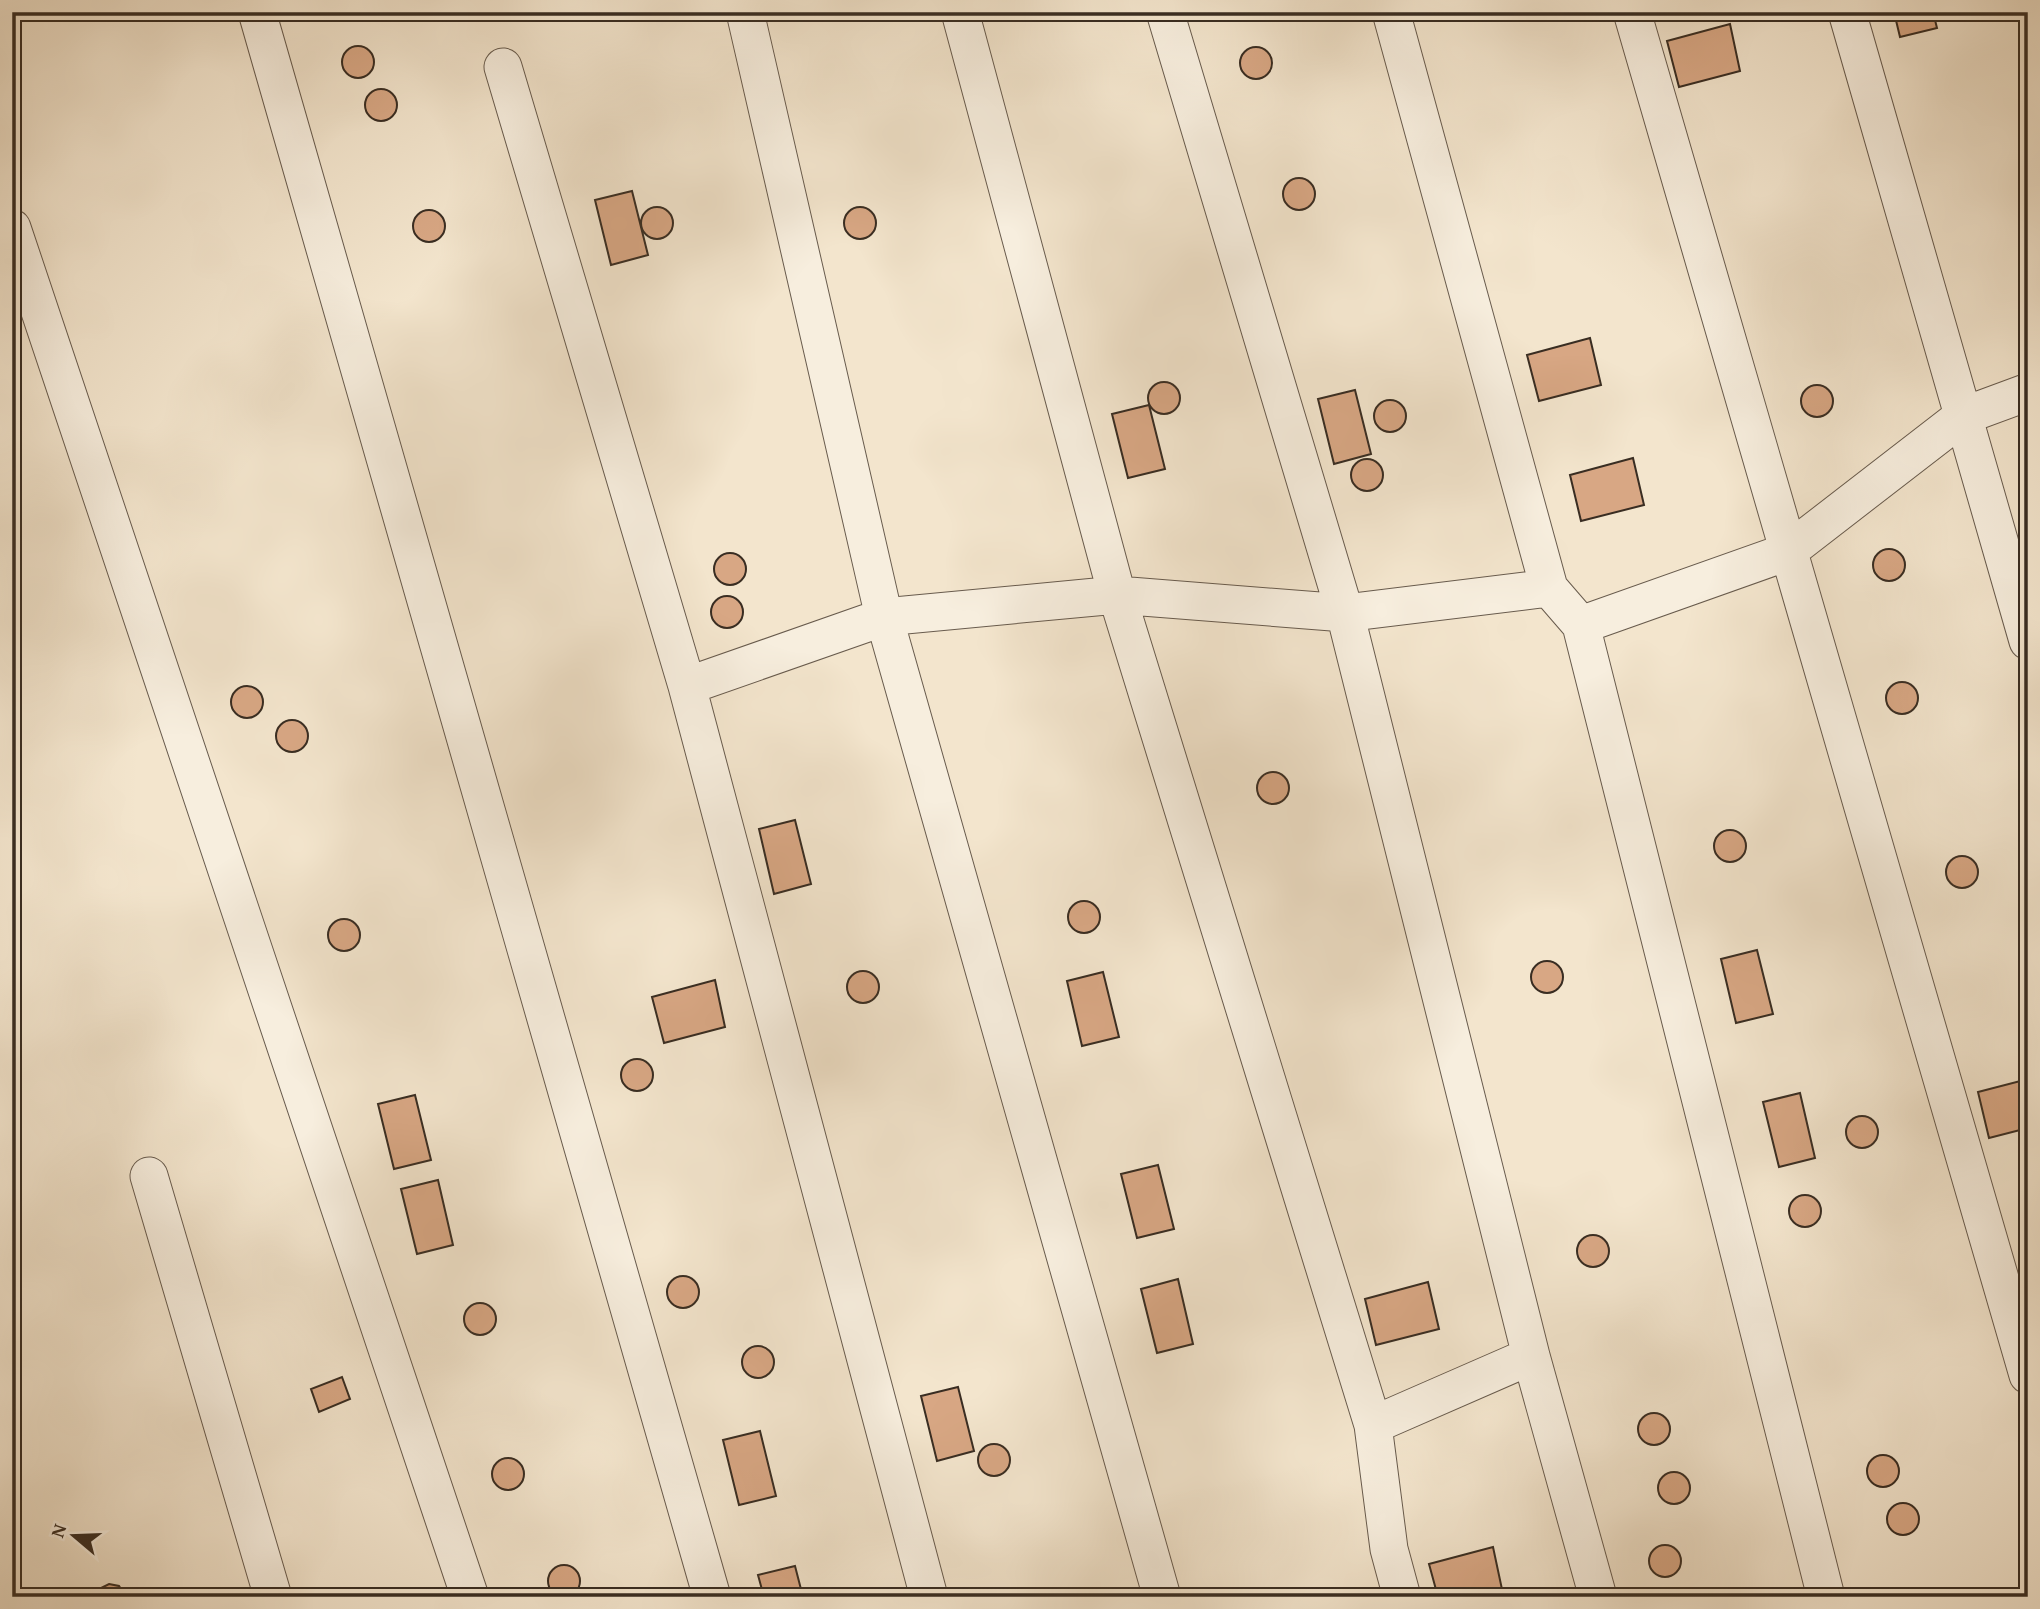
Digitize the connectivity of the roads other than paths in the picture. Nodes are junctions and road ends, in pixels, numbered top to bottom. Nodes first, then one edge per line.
1 (257, 12) edge
2 (744, 12) edge
3 (960, 12) edge
4 (1165, 12) edge
5 (1391, 12) edge
6 (1632, 12) edge
7 (1847, 12) edge
8 (503, 68) dead end
9 (12, 228) edge
10 (2028, 392) edge
11 (1963, 416) junction
12 (1787, 552) junction
13 (1549, 587) junction
14 (1117, 595) junction
15 (1345, 613) junction
16 (884, 617) junction
17 (1581, 625) junction
18 (2028, 641) edge
19 (687, 686) junction
20 (149, 1175) dead end
21 (1531, 1356) junction
22 (2028, 1375) edge
23 (1373, 1425) junction
24 (274, 1597) edge
25 (470, 1597) edge
26 (712, 1597) edge
27 (929, 1597) edge
28 (1162, 1597) edge
29 (1402, 1597) edge
30 (1598, 1597) edge
31 (1826, 1597) edge

1 - 26 street
2 - 16 street
3 - 14 street
4 - 15 street
5 - 13 street
6 - 12 street
7 - 11 street
8 - 19 street
9 - 25 street
10 - 11 street
11 - 12 street
11 - 18 street
12 - 17 street
12 - 22 street
13 - 15 street
13 - 17 street
14 - 15 street
14 - 16 street
14 - 23 street
15 - 21 street
16 - 19 street
16 - 28 street
17 - 31 street
19 - 27 street
20 - 24 street
21 - 23 street
21 - 30 street
23 - 29 street

